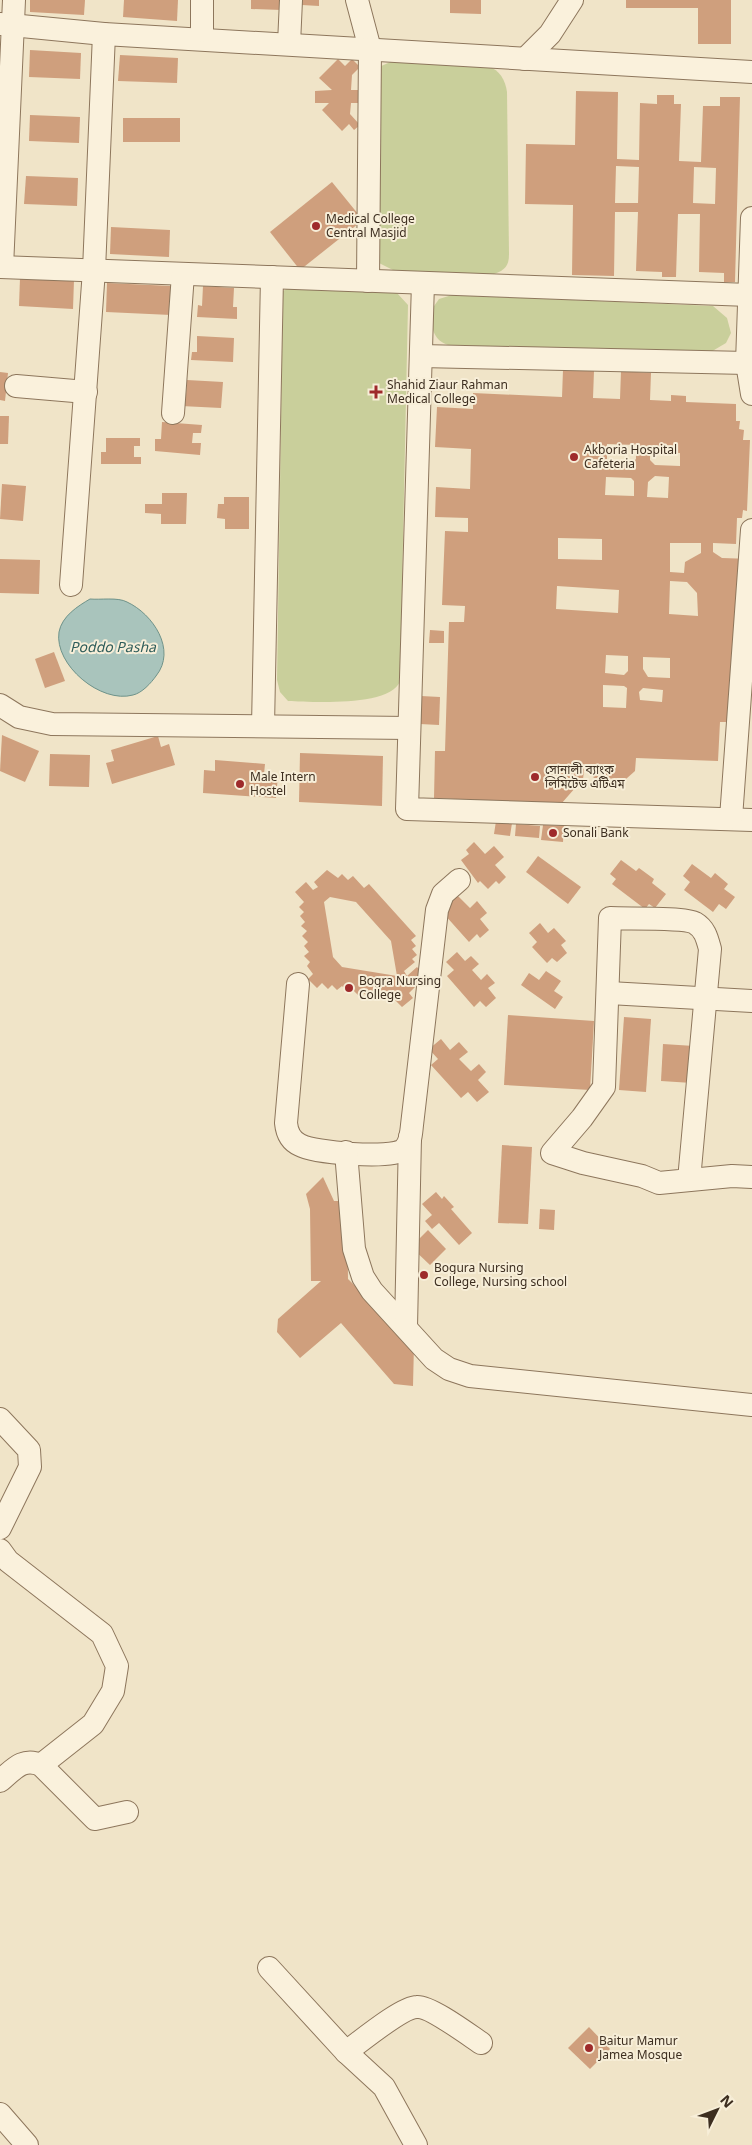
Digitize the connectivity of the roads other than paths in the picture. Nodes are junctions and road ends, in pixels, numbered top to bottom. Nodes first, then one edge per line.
1 (14, 0) edge
2 (202, 0) edge
3 (291, 0) edge
4 (357, 0) edge
5 (572, 0) edge
6 (6, 25) edge
7 (202, 31) dead end
8 (104, 34) junction
9 (289, 44) junction
10 (370, 49) junction
11 (525, 58) junction
12 (752, 72) edge
13 (752, 218) edge
14 (1, 267) edge
15 (94, 270) junction
16 (183, 274) junction
17 (272, 277) junction
18 (368, 281) junction
19 (423, 283) junction
20 (750, 305) edge
21 (749, 353) edge
22 (421, 356) junction
23 (16, 386) dead end
24 (86, 392) junction
25 (752, 394) edge
26 (173, 413) dead end
27 (752, 530) edge
28 (72, 585) dead end
29 (0, 705) edge
30 (263, 726) junction
31 (409, 728) junction
32 (742, 819) edge
33 (459, 880) dead end
34 (298, 984) dead end
35 (609, 994) junction
36 (706, 999) junction
37 (752, 1001) edge
38 (410, 1137) junction
39 (346, 1152) junction
40 (752, 1177) edge
41 (689, 1180) junction
42 (406, 1327) junction
43 (752, 1405) edge
44 (0, 1419) edge
45 (0, 1528) edge
46 (0, 1550) edge
47 (41, 1765) junction
48 (0, 1781) edge
49 (127, 1812) dead end
50 (269, 1968) dead end
51 (481, 2043) dead end
52 (346, 2052) junction
53 (0, 2114) edge
54 (27, 2145) edge
55 (416, 2145) edge

1 - 6 street
2 - 7 street
3 - 9 street
4 - 10 street
5 - 11 street
6 - 8 street
6 - 14 street
8 - 9 street
8 - 15 street
9 - 10 street
10 - 11 street
10 - 18 street
11 - 12 street
13 - 20 street
14 - 15 street
15 - 16 street
15 - 24 street
16 - 17 street
16 - 26 street
17 - 18 street
17 - 30 street
18 - 19 street
19 - 20 street
19 - 22 street
20 - 21 street
21 - 22 street
21 - 25 street
22 - 31 street
23 - 24 street
24 - 28 street
27 - 32 street
29 - 30 street
30 - 31 street
31 - 32 street
33 - 38 street
34 - 39 street
35 - 36 street
35 - 36 street
35 - 41 street
36 - 37 street
36 - 41 street
38 - 39 street
38 - 42 street
39 - 42 street
40 - 41 street
42 - 43 street
44 - 45 street
46 - 47 street
47 - 48 street
47 - 49 street
50 - 52 street
51 - 52 street
52 - 55 street
53 - 54 street

